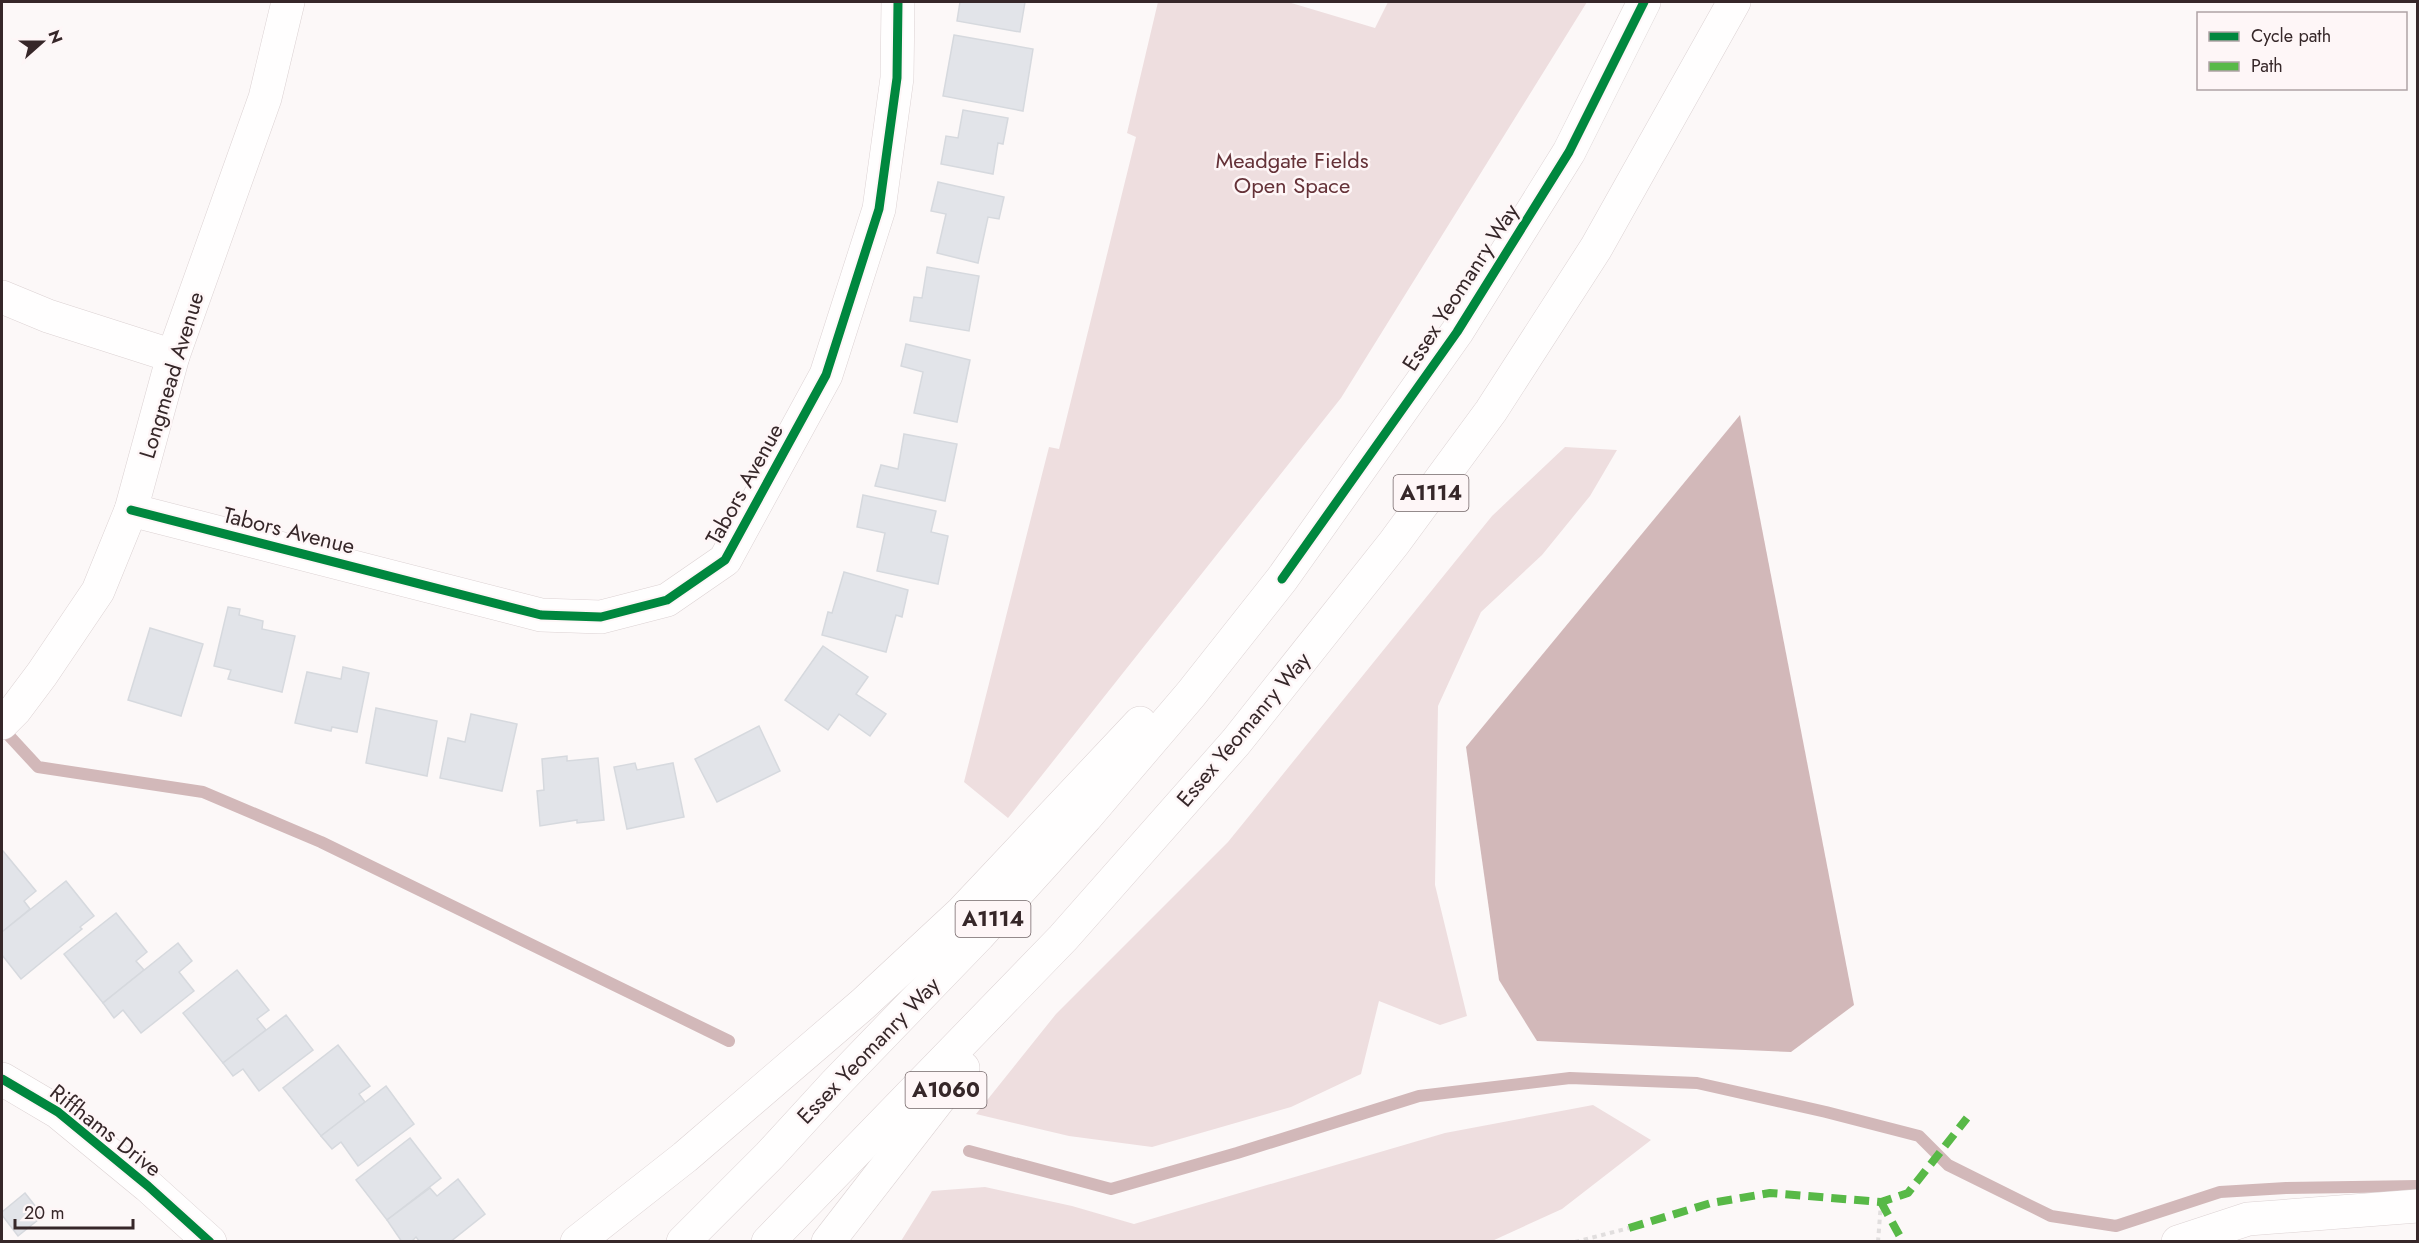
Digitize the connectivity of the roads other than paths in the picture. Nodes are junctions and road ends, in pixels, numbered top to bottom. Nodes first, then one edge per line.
1 (288, 2) edge
2 (898, 2) edge
3 (1644, 2) edge
4 (1734, 2) edge
5 (2, 297) edge
6 (173, 356) junction
7 (131, 510) junction
8 (1282, 579) junction
9 (8, 717) edge
10 (1063, 938) junction
11 (2, 1079) edge
12 (2418, 1206) edge
13 (210, 1242) edge
14 (578, 1242) edge
15 (683, 1242) edge
16 (768, 1242) edge
17 (828, 1242) edge
18 (2178, 1242) edge

1 - 6 main road, Longmead Avenue
2 - 7 main road, Tabors Avenue
3 - 8 main road, Essex Yeomanry Way / A1114
4 - 10 main road, Essex Yeomanry Way / A1114
5 - 6 main road
6 - 7 main road, Longmead Avenue
7 - 9 main road, Longmead Avenue
8 - 14 main road, A1114
8 - 15 main road, Essex Yeomanry Way / A1114
10 - 16 main road, Essex Yeomanry Way / A1114
10 - 17 main road, A1060
11 - 13 main road, Riffhams Drive
12 - 18 main road

